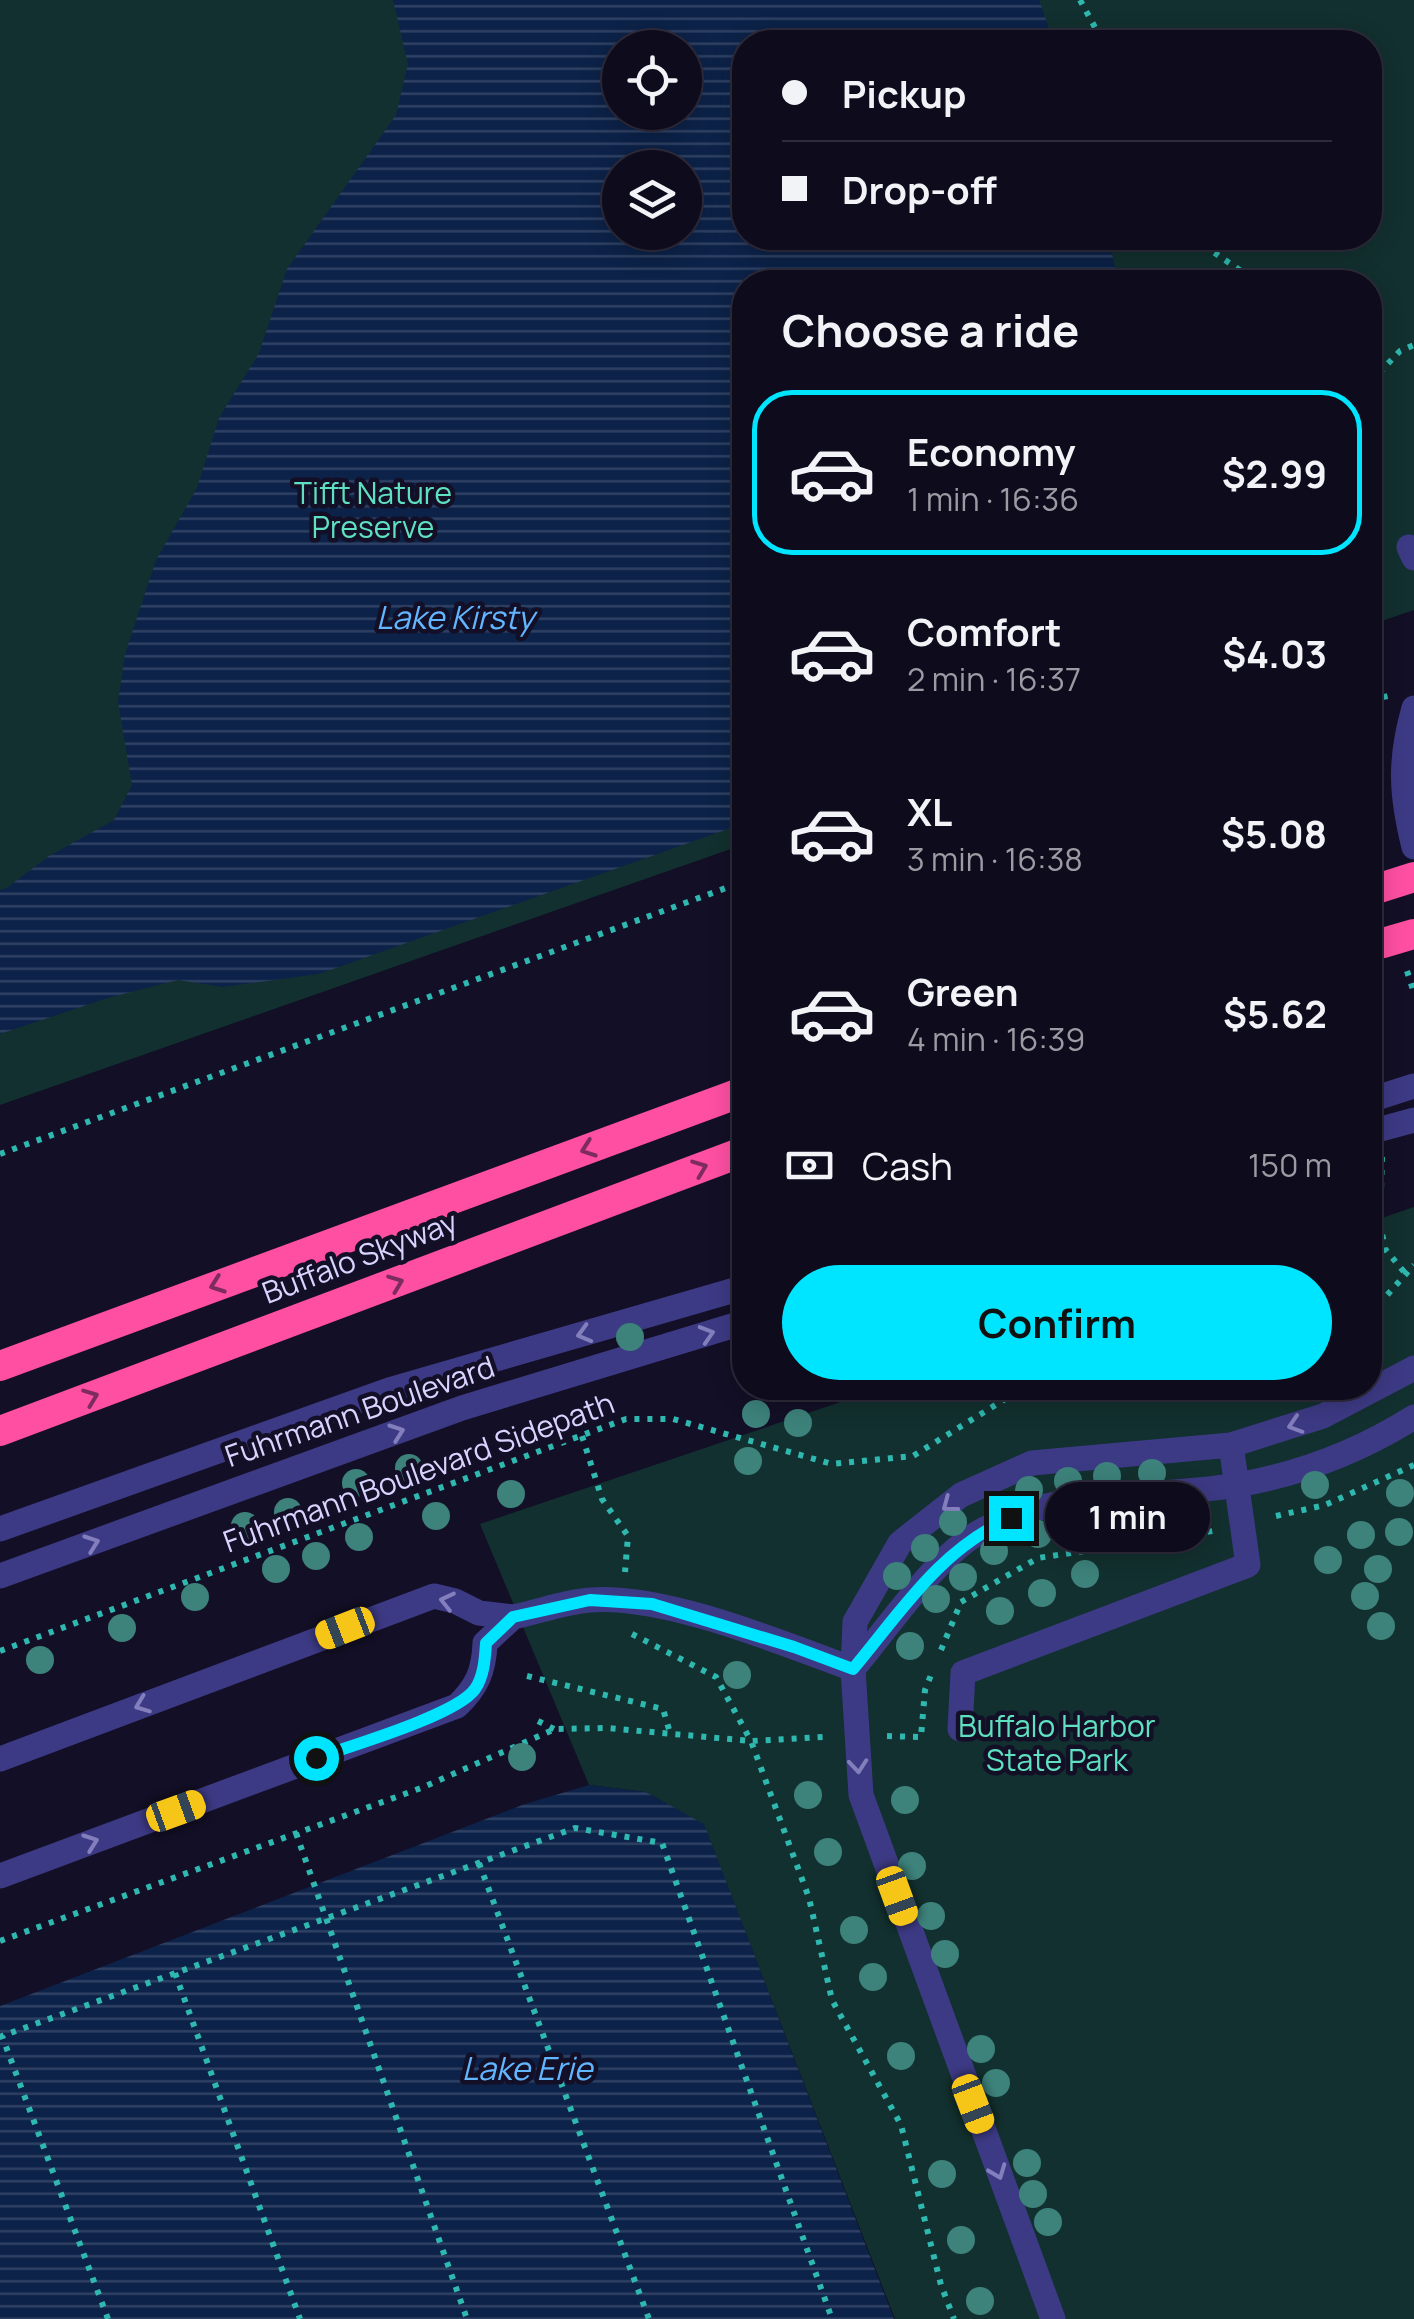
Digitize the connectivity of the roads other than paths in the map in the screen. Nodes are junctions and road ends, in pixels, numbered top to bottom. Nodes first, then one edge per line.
1 (1414, 708) edge
2 (1414, 847) edge
3 (1414, 876) edge
4 (1382, 886) edge
5 (1414, 934) edge
6 (1382, 944) edge
7 (1414, 1086) edge
8 (732, 1096) edge
9 (1382, 1096) edge
10 (1414, 1120) edge
11 (1382, 1137) edge
12 (732, 1157) edge
13 (732, 1291) edge
14 (732, 1326) edge
15 (0, 1366) edge
16 (1414, 1368) edge
17 (1382, 1385) edge
18 (1353, 1400) edge
19 (1414, 1417) edge
20 (0, 1431) edge
21 (1231, 1445) junction
22 (1237, 1485) junction
23 (0, 1529) edge
24 (0, 1576) edge
25 (513, 1617) junction
26 (853, 1669) junction
27 (960, 1729) dead end
28 (0, 1759) edge
29 (0, 1876) edge
30 (1054, 2319) edge

1 - 2 street
3 - 4 highway, bridge
5 - 6 highway, bridge
7 - 9 street
8 -> 15 highway, Buffalo Skyway
10 - 11 street
20 -> 12 highway, Buffalo Skyway
13 -> 23 street, Fuhrmann Boulevard
24 -> 14 street, Fuhrmann Boulevard
16 -> 17 street
18 -> 21 street
19 - 22 street
21 - 22 street
21 -> 26 street
22 - 26 street
22 - 27 street
25 - 26 street
25 -> 28 street
29 -> 25 street
26 -> 30 street

